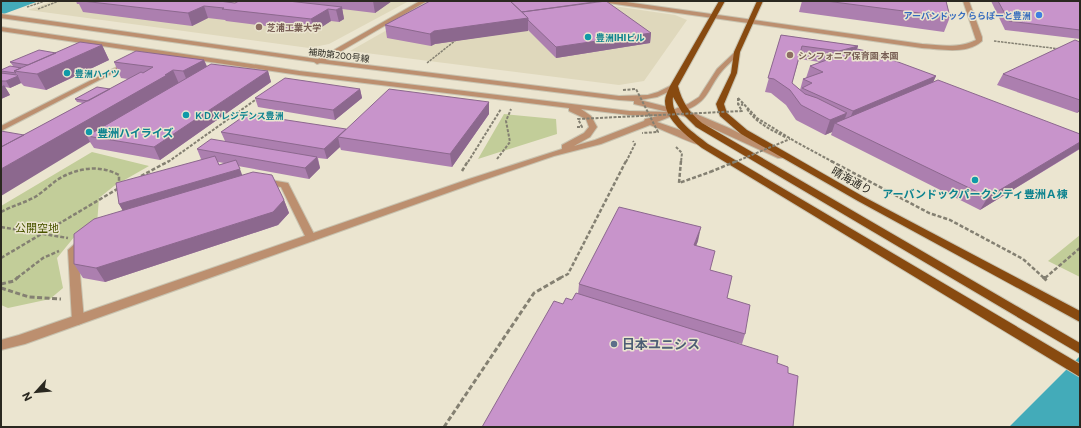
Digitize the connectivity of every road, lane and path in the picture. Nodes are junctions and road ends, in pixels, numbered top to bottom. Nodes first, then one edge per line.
1 (45, 1) edge
2 (59, 1) edge
3 (424, 1) edge
4 (608, 1) edge
5 (722, 1) edge
6 (760, 1) edge
7 (966, 1) edge
8 (29, 7) dead end
9 (38, 8) dead end
10 (1, 16) edge
11 (712, 16) junction
12 (751, 21) junction
13 (72, 27) junction
14 (1, 29) edge
15 (48, 36) junction
16 (458, 38) edge
17 (994, 40) dead end
18 (172, 41) junction
19 (1062, 49) edge
20 (152, 52) junction
21 (737, 52) junction
22 (315, 63) junction
23 (425, 64) dead end
24 (674, 86) junction
25 (623, 90) dead end
26 (258, 97) edge
27 (619, 98) junction
28 (553, 104) junction
29 (738, 104) junction
30 (502, 108) dead end
31 (512, 109) dead end
32 (614, 111) junction
33 (677, 112) junction
34 (753, 118) junction
35 (758, 118) junction
36 (650, 119) junction
37 (577, 127) dead end
38 (1, 128) edge
39 (642, 133) dead end
40 (629, 136) dead end
41 (671, 143) dead end
42 (705, 146) junction
43 (551, 154) junction
44 (497, 160) dead end
45 (800, 165) junction
46 (462, 171) dead end
47 (138, 178) edge
48 (258, 181) edge
49 (125, 185) edge
50 (119, 189) junction
51 (1, 212) edge
52 (1, 227) edge
53 (45, 233) junction
54 (94, 233) edge
55 (311, 238) junction
56 (85, 241) junction
57 (1080, 248) edge
58 (73, 250) junction
59 (1, 258) edge
60 (1044, 279) junction
61 (1050, 282) dead end
62 (1, 284) edge
63 (1, 288) edge
64 (77, 300) junction
65 (1080, 318) edge
66 (78, 320) junction
67 (1, 345) edge
68 (1080, 349) edge
69 (1080, 371) edge
70 (444, 427) edge

1 - 8 path
2 - 9 path
3 - 22 street
4 - 11 street
5 - 11 main road
6 - 12 main road, 晴海通り
7 - 12 street
10 - 13 street, 補助第200号線
11 - 12 street
11 - 24 main road
12 - 21 main road, 晴海通り
13 - 15 street
13 - 18 street, 補助第200号線
14 - 15 street
15 - 20 street
16 - 23 path
17 - 19 path
18 - 20 street
18 - 22 street, 補助第200号線
20 - 28 street
20 - 38 street
21 - 33 street
21 - 45 main road, 晴海通り
22 - 27 street, 補助第200号線
24 - 27 street, 補助第200号線
24 - 33 main road
25 - 36 path, bridge
26 - 47 path
27 - 33 street
28 - 32 street
28 - 43 street
29 - 34 path
29 - 35 path
29 - 36 path, bridge
30 - 46 path
31 - 44 path
32 - 33 street
32 - 36 street
33 - 36 street
33 - 42 main road
33 - 45 street
33 - 68 main road
34 - 35 path
34 - 41 path, bridge
35 - 60 path
36 - 37 path, bridge
36 - 39 path, bridge
36 - 42 street
36 - 43 street
40 - 70 path
42 - 69 main road
43 - 55 street
45 - 65 main road, 晴海通り
48 - 55 street
49 - 50 path
50 - 51 path
50 - 53 path
52 - 53 path
53 - 56 path
53 - 59 path
54 - 56 street
55 - 66 street
56 - 58 street
57 - 60 path
58 - 62 path
58 - 64 street
60 - 61 path
63 - 64 path
64 - 66 street
66 - 67 street

